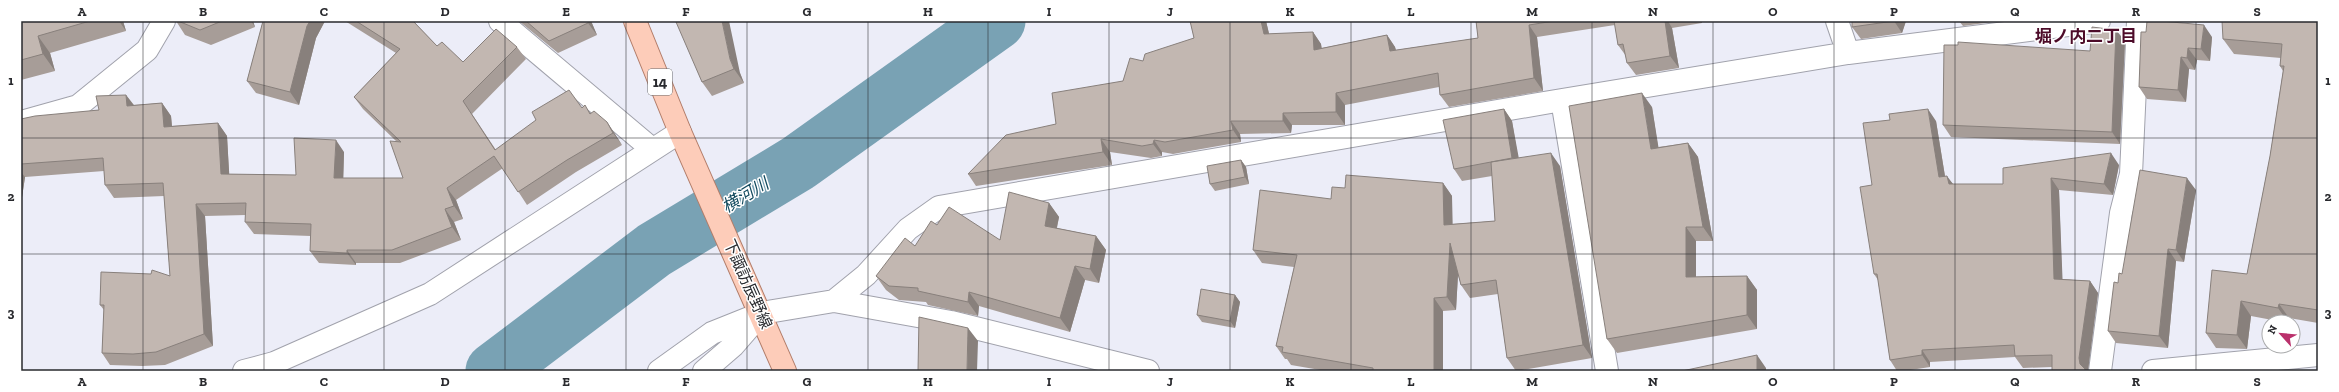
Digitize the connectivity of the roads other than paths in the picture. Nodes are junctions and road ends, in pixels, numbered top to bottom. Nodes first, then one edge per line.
1 (164, 21) edge
2 (500, 21) edge
3 (635, 21) edge
4 (1837, 21) edge
5 (2099, 21) edge
6 (2138, 21) edge
7 (1848, 53) junction
8 (1562, 100) junction
9 (21, 122) edge
10 (683, 137) junction
11 (652, 149) junction
12 (834, 301) junction
13 (762, 314) junction
14 (2318, 355) edge
15 (244, 371) edge
16 (659, 371) edge
17 (704, 371) edge
18 (785, 371) edge
19 (1148, 371) edge
20 (1607, 371) edge
21 (2100, 371) edge
22 (2153, 371) edge

1 - 9 street
2 - 11 street
3 - 10 main road, 下諏訪辰野線 / 14
4 - 7 street
5 - 7 street
6 - 21 street
7 - 8 street
8 - 12 street
8 - 20 street
10 - 11 street
10 - 13 main road, 下諏訪辰野線 / 14
11 - 15 street
12 - 13 street
12 - 19 street
13 - 16 street
13 - 17 street
13 - 18 main road, 下諏訪辰野線 / 14
14 - 22 street

